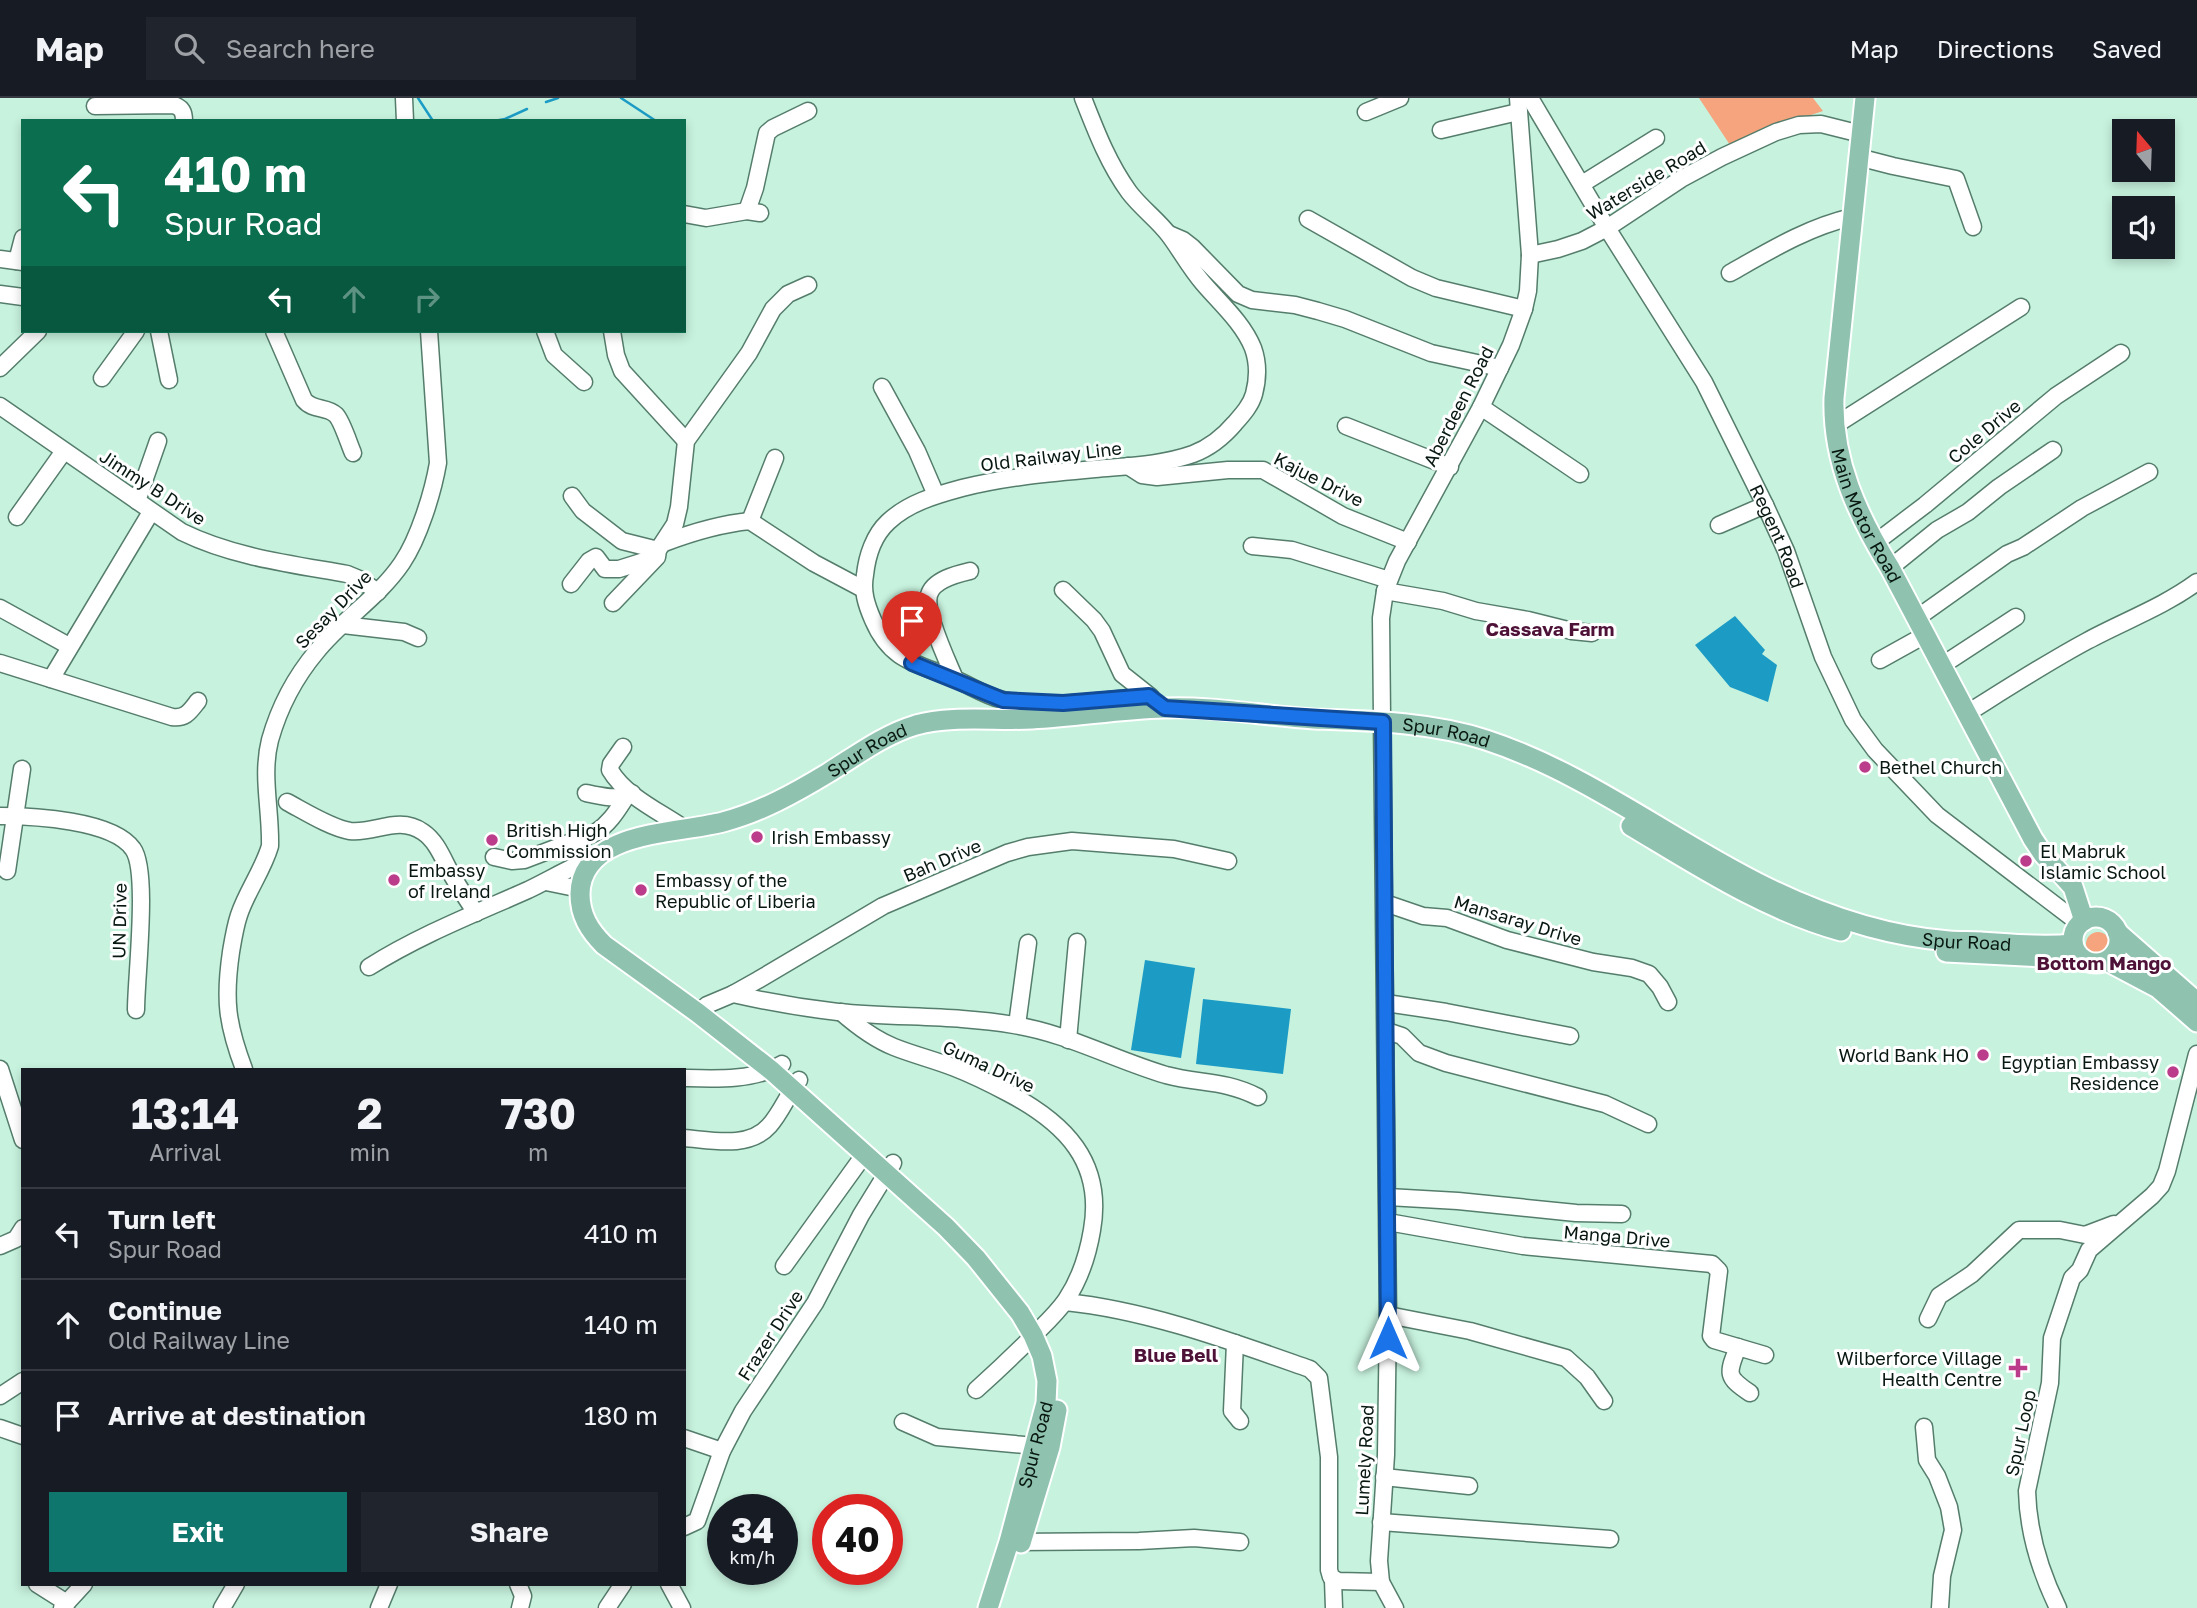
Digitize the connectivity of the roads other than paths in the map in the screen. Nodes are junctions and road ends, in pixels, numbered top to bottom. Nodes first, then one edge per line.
1 (404, 98) edge
2 (1083, 98) edge
3 (1401, 98) edge
4 (1530, 98) edge
5 (1865, 98) edge
6 (1518, 105) edge
7 (95, 106) dead end
8 (808, 111) dead end
9 (1366, 112) dead end
10 (184, 119) edge
11 (405, 119) edge
12 (1441, 130) dead end
13 (1861, 134) junction
14 (1656, 138) dead end
15 (1858, 157) junction
16 (1582, 184) junction
17 (686, 214) edge
18 (1852, 217) junction
19 (1308, 219) dead end
20 (1973, 227) dead end
21 (1607, 228) junction
22 (1169, 234) junction
23 (1530, 255) junction
24 (0, 259) edge
25 (20, 261) edge
26 (1730, 273) dead end
27 (808, 285) dead end
28 (0, 294) edge
29 (21, 297) edge
30 (2021, 307) dead end
31 (1524, 309) junction
32 (36, 333) edge
33 (135, 333) edge
34 (159, 333) edge
35 (275, 333) edge
36 (429, 333) edge
37 (546, 333) edge
38 (612, 333) edge
39 (2121, 353) dead end
40 (0, 368) edge
41 (1500, 368) junction
42 (102, 379) dead end
43 (169, 380) dead end
44 (584, 382) dead end
45 (882, 387) dead end
46 (0, 406) edge
47 (1481, 407) junction
48 (1346, 426) dead end
49 (1834, 426) junction
50 (158, 441) dead end
51 (686, 441) junction
52 (2053, 450) dead end
53 (64, 451) junction
54 (353, 453) dead end
55 (775, 458) dead end
56 (1128, 466) junction
57 (1450, 467) junction
58 (2149, 472) dead end
59 (1580, 474) dead end
60 (936, 495) junction
61 (572, 496) dead end
62 (137, 501) junction
63 (1765, 505) junction
64 (151, 512) junction
65 (17, 517) dead end
66 (750, 521) junction
67 (1719, 525) dead end
68 (1408, 542) junction
69 (1875, 543) junction
70 (1252, 546) dead end
71 (660, 550) junction
72 (1890, 568) junction
73 (970, 571) dead end
74 (2197, 582) edge
75 (570, 584) dead end
76 (1387, 586) junction
77 (863, 589) junction
78 (1063, 590) dead end
79 (378, 592) junction
80 (613, 603) dead end
81 (0, 608) edge
82 (2016, 617) dead end
83 (343, 625) junction
84 (1921, 627) junction
85 (1592, 633) dead end
86 (418, 638) dead end
87 (69, 646) junction
88 (1880, 660) dead end
89 (0, 663) edge
90 (1941, 666) junction
91 (51, 679) junction
92 (955, 679) junction
93 (1149, 696) junction
94 (198, 701) dead end
95 (1165, 708) junction
96 (1966, 714) junction
97 (1383, 727) junction
98 (887, 743) junction
99 (623, 747) dead end
100 (22, 769) dead end
101 (586, 793) dead end
102 (629, 795) junction
103 (287, 802) dead end
104 (8, 816) edge
105 (685, 829) junction
106 (596, 857) junction
107 (495, 858) dead end
108 (1228, 861) dead end
109 (6, 871) dead end
110 (546, 882) junction
111 (580, 889) junction
112 (1385, 902) junction
113 (476, 913) junction
114 (2088, 921) junction
115 (2118, 932) junction
116 (1077, 942) dead end
117 (1028, 943) dead end
118 (2078, 952) junction
119 (2107, 961) junction
120 (369, 967) dead end
121 (664, 982) junction
122 (733, 994) junction
123 (1668, 1002) dead end
124 (2197, 1002) edge
125 (1386, 1003) junction
126 (703, 1009) junction
127 (136, 1010) dead end
128 (841, 1012) junction
129 (2197, 1022) edge
130 (1017, 1025) junction
131 (1387, 1031) junction
132 (1570, 1036) dead end
133 (1068, 1040) junction
134 (2197, 1054) edge
135 (244, 1068) edge
136 (777, 1068) junction
137 (0, 1069) edge
138 (686, 1078) edge
139 (796, 1085) junction
140 (1258, 1097) dead end
141 (1648, 1124) dead end
142 (21, 1134) edge
143 (853, 1136) junction
144 (686, 1138) edge
145 (864, 1155) junction
146 (890, 1168) junction
147 (1388, 1197) junction
148 (1622, 1214) dead end
149 (2123, 1221) junction
150 (1388, 1222) junction
151 (21, 1231) edge
152 (0, 1246) edge
153 (784, 1266) dead end
154 (1065, 1302) junction
155 (1388, 1315) junction
156 (1928, 1320) dead end
157 (1038, 1330) junction
158 (1235, 1343) junction
159 (1738, 1347) junction
160 (1765, 1355) dead end
161 (21, 1382) edge
162 (976, 1390) dead end
163 (1750, 1393) dead end
164 (0, 1396) edge
165 (1604, 1401) dead end
166 (1240, 1421) dead end
167 (903, 1422) dead end
168 (1924, 1427) dead end
169 (0, 1428) edge
170 (21, 1435) edge
171 (686, 1439) edge
172 (1035, 1446) junction
173 (722, 1451) junction
174 (1384, 1477) junction
175 (1469, 1486) dead end
176 (1381, 1522) junction
177 (686, 1526) edge
178 (1609, 1539) dead end
179 (1240, 1542) dead end
180 (1015, 1543) junction
181 (1333, 1580) junction
182 (1381, 1582) junction
183 (40, 1586) edge
184 (82, 1586) edge
185 (235, 1586) edge
186 (388, 1586) edge
187 (519, 1586) edge
188 (622, 1586) edge
189 (670, 1586) edge
190 (64, 1605) edge
191 (222, 1608) edge
192 (379, 1608) edge
193 (520, 1608) edge
194 (607, 1608) edge
195 (682, 1608) edge
196 (988, 1608) edge
197 (1002, 1608) edge
198 (1334, 1608) edge
199 (1395, 1608) edge
200 (1940, 1608) edge
201 (2058, 1608) edge

1 - 11 street
2 - 22 street, Old Railway Line
3 - 9 street
4 - 16 street, Regent Road
5 - 13 main road, Main Motor Road
6 - 12 street
6 - 23 street, Aberdeen Road
7 - 10 street
8 - 17 street
13 - 15 main road, Main Motor Road
13 - 21 street, Waterside Road
14 - 16 street
15 - 18 main road, Main Motor Road
15 - 20 street
16 - 21 street, Regent Road
18 - 26 street
18 - 49 main road, Main Motor Road
19 - 31 street
21 - 23 street, Waterside Road
21 - 63 street, Regent Road
22 - 41 street, Old Railway Line
22 - 56 street, Old Railway Line
23 - 31 street, Aberdeen Road
24 - 25 street
27 - 51 street
28 - 29 street
30 - 49 street
31 - 41 street, Aberdeen Road
32 - 40 street
33 - 42 street
34 - 43 street
35 - 54 street
36 - 79 street, Sesay Drive
37 - 44 street
38 - 51 street
39 - 69 street, Cole Drive
41 - 47 street, Aberdeen Road
45 - 60 street
46 - 53 street, Jimmy B Drive
47 - 57 street, Aberdeen Road
47 - 59 street
48 - 57 street
49 - 69 main road, Main Motor Road
50 - 62 street
51 - 71 street
52 - 72 street
53 - 62 street, Jimmy B Drive
53 - 65 street
55 - 66 street
56 - 60 street, Old Railway Line
56 - 68 street, Kajue Drive
57 - 68 street, Aberdeen Road
58 - 84 street
60 - 77 street, Old Railway Line
61 - 71 street
62 - 64 street, Jimmy B Drive
63 - 67 street
63 - 114 street, Regent Road
64 - 79 street, Jimmy B Drive
64 - 87 street
66 - 71 street
66 - 77 street
68 - 76 street, Aberdeen Road
69 - 72 main road, Main Motor Road
70 - 76 street
71 - 75 street
71 - 80 street
72 - 84 main road, Main Motor Road
73 - 92 street
74 - 96 street
76 - 85 street
76 - 97 street, Aberdeen Road
77 - 92 street, Old Railway Line
78 - 93 street
79 - 83 street, Sesay Drive
81 - 87 street
82 - 90 street
83 - 86 street
83 - 135 street, Sesay Drive
84 - 88 street
84 - 90 main road, Main Motor Road
87 - 91 street
89 - 91 street
90 - 96 main road, Main Motor Road
91 - 94 street
92 - 93 street, Old Railway Line
93 - 95 street
95 - 97 main road, Spur Road
95 - 98 main road, Spur Road
96 - 114 main road, Main Motor Road
97 - 98 main road, Spur Road
97 - 112 street, Lumely Road
97 - 118 main road, Spur Road
98 - 105 main road, Spur Road
98 - 121 main road, Spur Road
99 - 102 street
100 - 104 street
101 - 102 street
102 - 105 street
102 - 107 street
103 - 113 street
104 - 109 street
104 - 127 street, UN Drive
105 - 106 main road, Spur Road
106 - 110 street
106 - 111 main road
108 - 122 street, Bah Drive
110 - 111 street
110 - 113 street
111 - 121 main road, Spur Road
112 - 123 street, Mansaray Drive
112 - 125 street, Lumely Road
113 - 120 street
114 - 115 main road
114 - 118 main road
115 - 119 main road
115 - 124 main road
116 - 133 street
117 - 130 street
118 - 119 main road
119 - 129 main road
121 - 126 main road, Spur Road
122 - 126 street, Bah Drive
122 - 128 street
125 - 131 street, Lumely Road
125 - 132 street
126 - 136 main road, Spur Road
128 - 130 street
128 - 154 street, Guma Drive
130 - 133 street
131 - 141 street
131 - 147 street, Lumely Road
133 - 140 street
134 - 149 street, Spur Loop
136 - 138 street
136 - 139 main road, Spur Road
137 - 142 street
139 - 143 main road, Spur Road
139 - 144 street
143 - 145 main road, Spur Road
143 - 146 main road, Spur Road
145 - 146 main road, Spur Road
145 - 153 street
146 - 157 main road, Spur Road
146 - 173 street, Frazer Drive
147 - 148 street
147 - 150 street, Lumely Road
149 - 156 street
149 - 201 street, Spur Loop
150 - 155 street, Lumely Road
150 - 159 street, Manga Drive
151 - 152 street
154 - 157 street, Guma Drive
154 - 158 street
155 - 165 street
155 - 174 street, Lumely Road
157 - 162 street, Guma Drive
157 - 172 main road, Spur Road
157 - 180 main road, Spur Road
158 - 166 street
158 - 181 street
159 - 160 street, Manga Drive
159 - 163 street
161 - 164 street
167 - 172 street
168 - 200 street
169 - 170 street
171 - 173 street
172 - 180 main road, Spur Road
173 - 177 street, Frazer Drive
174 - 175 street
174 - 176 street, Lumely Road
176 - 178 street
176 - 182 street, Lumely Road
179 - 180 street
180 - 196 main road, Spur Road
180 - 197 main road, Spur Road
181 - 182 street
181 - 198 street
182 - 199 street, Lumely Road
183 - 190 street
184 - 190 street
185 - 191 street
186 - 192 street
187 - 193 street
188 - 194 street
189 - 195 street

